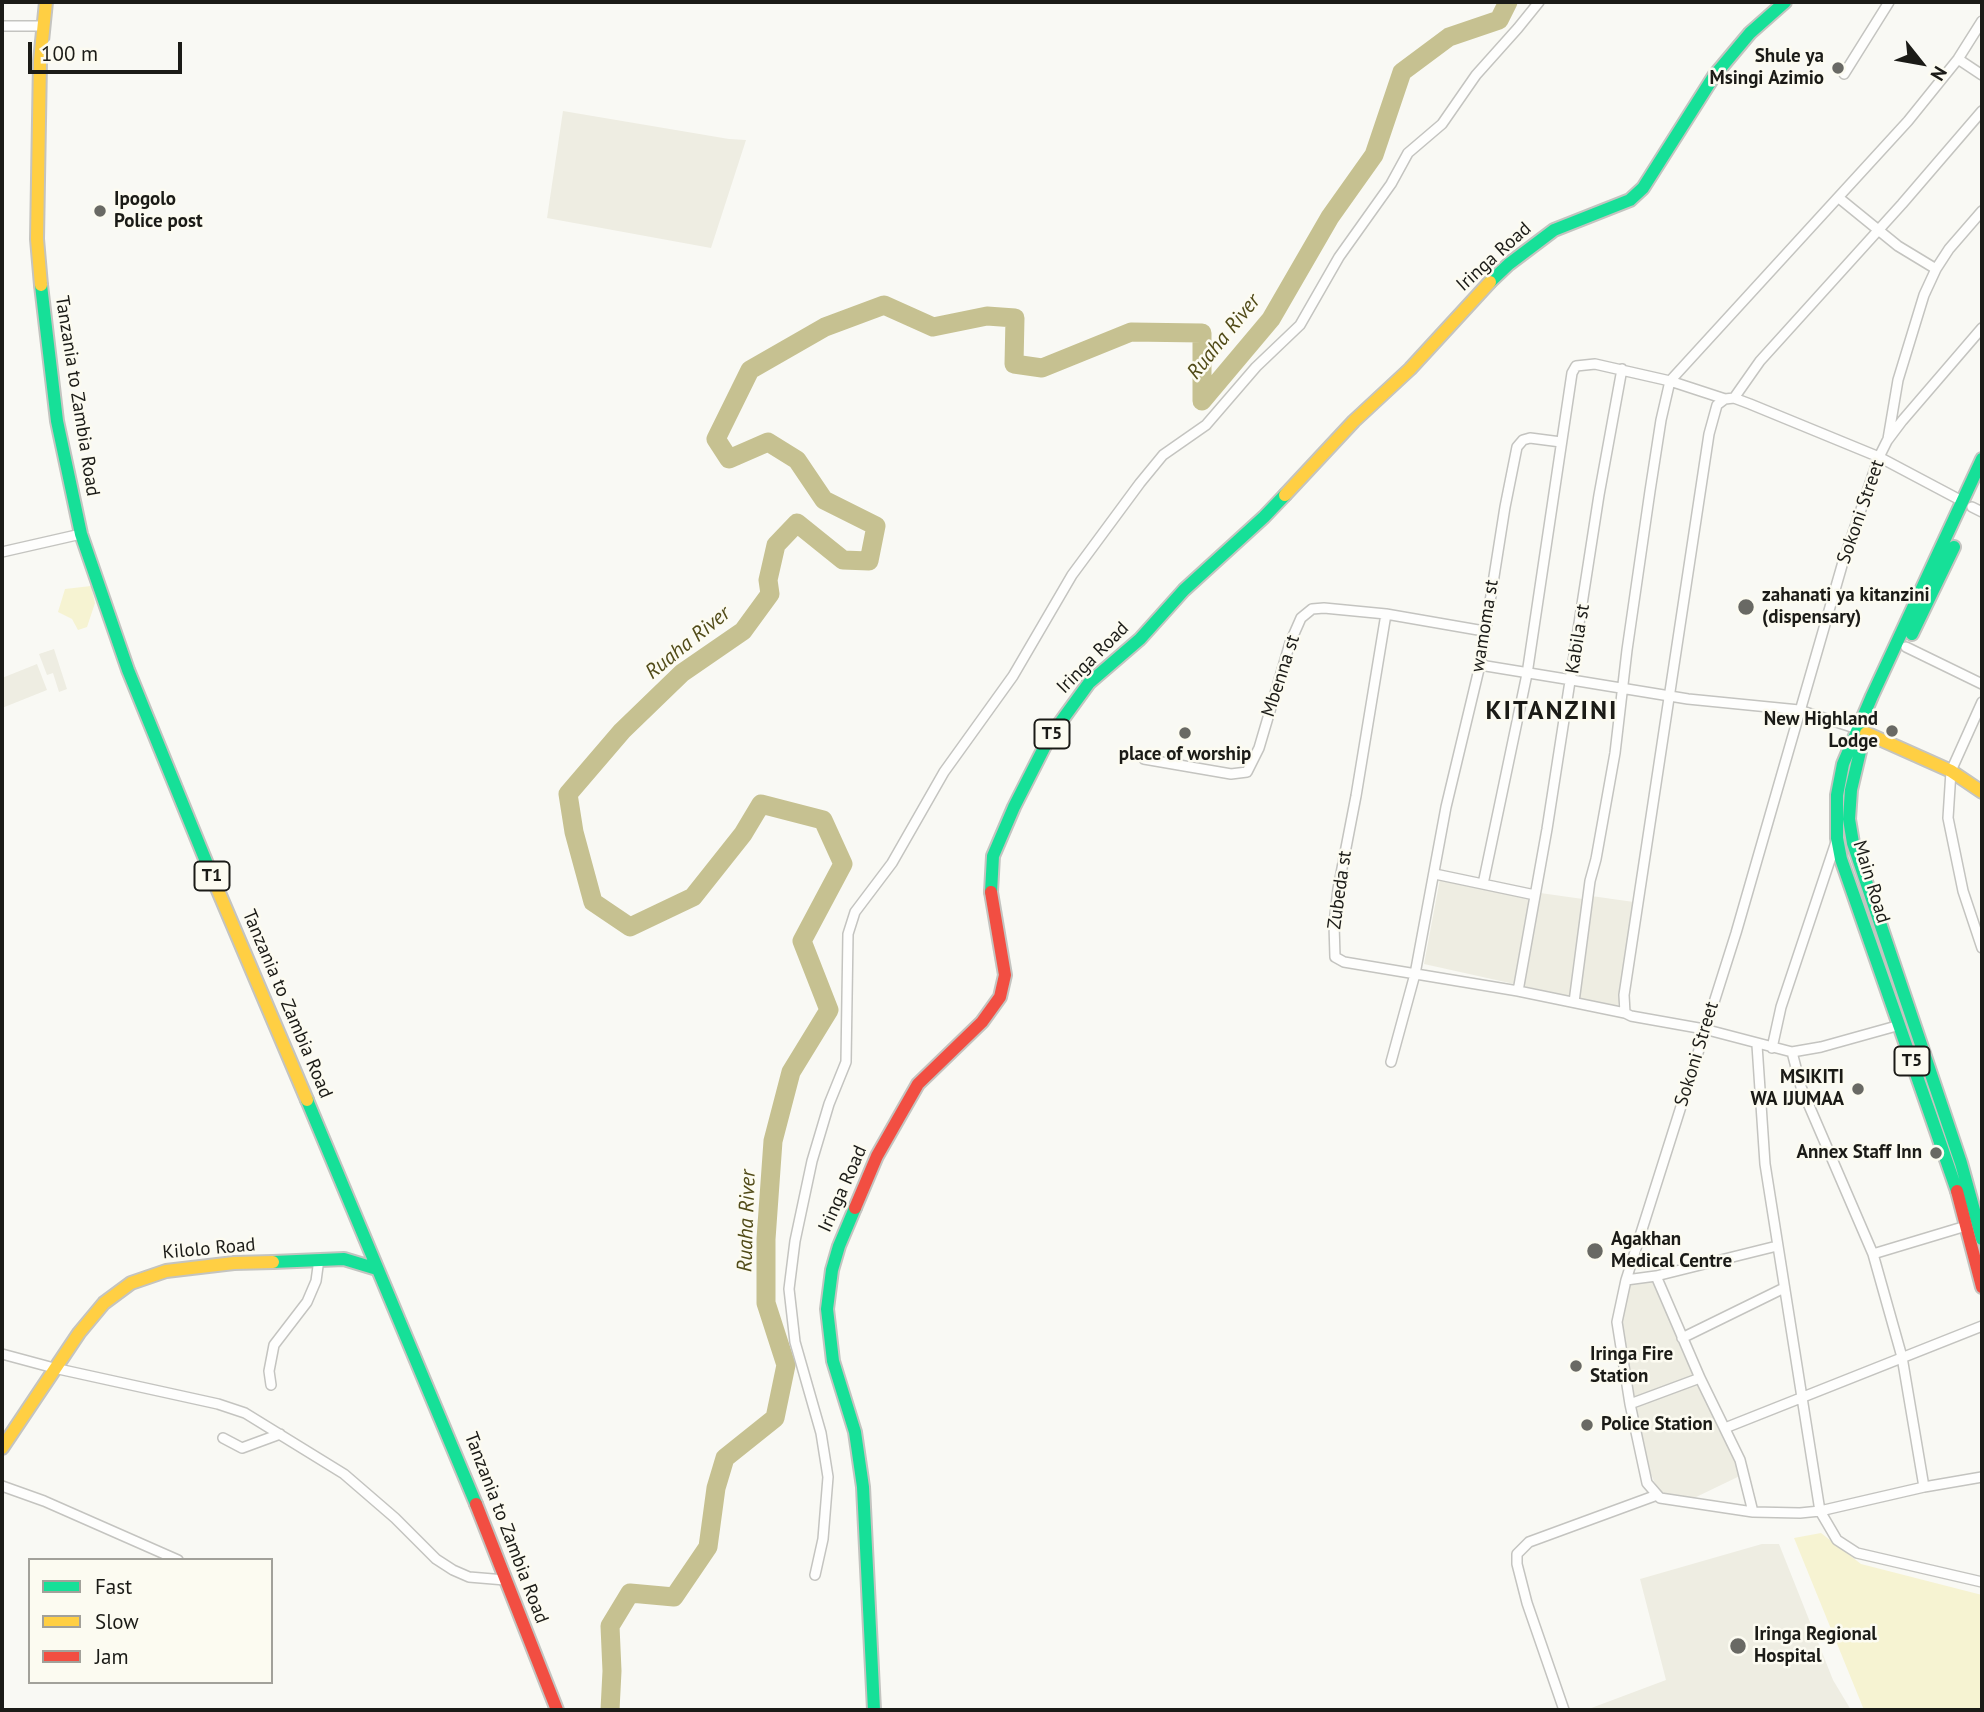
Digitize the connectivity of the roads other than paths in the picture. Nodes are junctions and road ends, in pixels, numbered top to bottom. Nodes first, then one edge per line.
1 (46, 2) edge
2 (1539, 2) edge
3 (1785, 2) edge
4 (1889, 2) edge
5 (1982, 21) edge
6 (2, 26) edge
7 (42, 26) junction
8 (1958, 59) junction
9 (1844, 74) dead end
10 (1982, 75) edge
11 (1982, 111) edge
12 (1839, 198) junction
13 (1982, 211) edge
14 (1878, 229) junction
15 (1936, 269) junction
16 (1982, 328) edge
17 (1622, 369) junction
18 (1670, 381) junction
19 (1730, 399) junction
20 (1887, 441) junction
21 (1562, 442) junction
22 (1879, 457) junction
23 (1982, 459) edge
24 (1982, 484) edge
25 (1972, 507) edge
26 (81, 534) junction
27 (2, 552) edge
28 (1386, 614) junction
29 (1484, 631) junction
30 (1906, 647) junction
31 (1479, 665) junction
32 (1527, 674) junction
33 (1572, 680) junction
34 (1982, 684) edge
35 (1622, 688) junction
36 (1670, 696) junction
37 (1982, 702) edge
38 (1799, 710) junction
39 (1862, 731) junction
40 (1143, 760) dead end
41 (1951, 771) junction
42 (1980, 788) edge
43 (1852, 837) junction
44 (1837, 838) junction
45 (1435, 874) junction
46 (1483, 884) junction
47 (1535, 895) junction
48 (1982, 948) edge
49 (1415, 974) junction
50 (1518, 991) junction
51 (1574, 1002) junction
52 (1625, 1013) junction
53 (1900, 1025) junction
54 (1704, 1028) junction
55 (1757, 1045) junction
56 (1772, 1048) junction
57 (1792, 1052) junction
58 (1391, 1062) dead end
59 (1966, 1226) junction
60 (1981, 1232) edge
61 (1777, 1246) junction
62 (1873, 1254) junction
63 (319, 1259) junction
64 (377, 1269) junction
65 (1656, 1276) junction
66 (1626, 1280) junction
67 (1982, 1287) edge
68 (1784, 1288) junction
69 (1982, 1326) edge
70 (1682, 1338) junction
71 (2, 1354) edge
72 (1902, 1356) junction
73 (54, 1368) junction
74 (1700, 1378) junction
75 (271, 1385) dead end
76 (1801, 1397) junction
77 (1630, 1404) junction
78 (1725, 1428) junction
79 (280, 1434) junction
80 (223, 1438) dead end
81 (2, 1448) edge
82 (1982, 1477) edge
83 (2, 1486) edge
84 (1924, 1487) junction
85 (1657, 1495) junction
86 (1820, 1511) junction
87 (1753, 1513) junction
88 (173, 1558) edge
89 (815, 1575) dead end
90 (506, 1580) junction
91 (1982, 1583) edge
92 (557, 1710) edge
93 (874, 1710) edge
94 (1564, 1710) edge

1 - 7 main road, Tanzania to Zambia Road / T1
2 - 89 street
3 - 93 main road, Iringa Road / T5
4 - 9 street
5 - 8 street
6 - 7 street
7 - 26 main road, Tanzania to Zambia Road / T1
8 - 10 street
8 - 12 street
11 - 14 street
12 - 14 street
12 - 18 street
13 - 15 street
14 - 15 street
14 - 19 street
15 - 20 street
16 - 20 street, Sokoni Street
17 - 18 street
17 - 21 street
17 - 33 street, Kabila st
18 - 19 street
18 - 35 street
19 - 22 street
19 - 36 street
20 - 22 street, Sokoni Street
21 - 29 street, wamoma st
21 - 32 street
22 - 25 street
22 - 38 street, Sokoni Street
23 - 25 main road, Main Road / T5
24 - 25 main road, T5
25 - 30 main road, T5
25 - 39 main road, Main Road / T5
26 - 27 street
26 - 64 main road, Tanzania to Zambia Road / T1
28 - 29 street, Mbenna st
28 - 40 street, Mbenna st
28 - 49 street, Zubeda st
29 - 31 street, wamoma st
30 - 34 street
30 - 39 main road, T5
31 - 32 street
31 - 45 street, wamoma st
32 - 33 street
32 - 46 street
33 - 35 street
33 - 47 street, Kabila st
35 - 36 street
35 - 51 street
36 - 38 street
36 - 52 street
37 - 41 street
38 - 39 street
38 - 54 street, Sokoni Street
39 - 41 main road
39 - 43 main road, T5
39 - 44 main road, Main Road / T5
41 - 42 main road
41 - 48 street
43 - 44 street
43 - 60 main road, T5
44 - 53 main road, Main Road / T5
44 - 56 street
45 - 46 street
45 - 49 street, wamoma st
46 - 47 street
47 - 50 street, Kabila st
49 - 50 street, Zubeda st
49 - 58 street, wamoma st
50 - 51 street, Zubeda st
51 - 52 street, Zubeda st
52 - 54 street, Zubeda st
53 - 57 street
53 - 59 main road, Main Road / T5
54 - 55 street, Zubeda st
54 - 66 street, Sokoni Street
55 - 56 street, Zubeda st
55 - 61 street
56 - 57 street, Zubeda st
57 - 62 street
59 - 62 street
59 - 67 main road, Main Road / T5
61 - 65 street
61 - 68 street
62 - 72 street
63 - 64 main road, Kilolo Road
63 - 73 main road, Kilolo Road
63 - 75 street
64 - 90 main road, Tanzania to Zambia Road / T1
65 - 66 street
65 - 70 street
66 - 77 street, Sokoni Street
68 - 70 street
68 - 76 street
69 - 72 street
70 - 74 street
71 - 73 street
72 - 76 street
72 - 84 street
73 - 79 street
73 - 81 main road, Kilolo Road
74 - 77 street
74 - 78 street
76 - 78 street
76 - 86 street
77 - 85 street, Sokoni Street
78 - 87 street
79 - 80 street
79 - 90 street
82 - 84 street
83 - 88 street
84 - 86 street
85 - 87 street
85 - 94 street
86 - 87 street
86 - 91 street
90 - 92 main road, Tanzania to Zambia Road / T1

